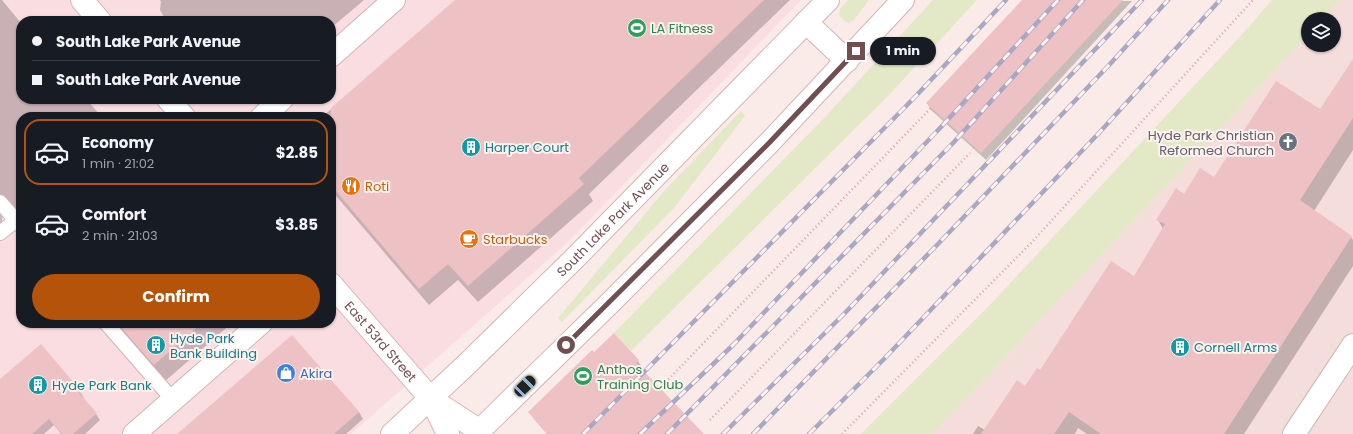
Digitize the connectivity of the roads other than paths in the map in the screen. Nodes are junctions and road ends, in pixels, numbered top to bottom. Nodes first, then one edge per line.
1 (82, 0) edge
2 (394, 0) edge
3 (828, 0) edge
4 (903, 0) edge
5 (96, 16) edge
6 (806, 22) junction
7 (336, 52) edge
8 (847, 61) junction
9 (172, 104) edge
10 (276, 104) edge
11 (180, 112) edge
12 (268, 112) edge
13 (0, 202) edge
14 (16, 221) edge
15 (16, 224) edge
16 (0, 233) edge
17 (336, 290) edge
18 (110, 328) edge
19 (255, 328) edge
20 (1353, 345) edge
21 (431, 399) junction
22 (173, 400) junction
23 (479, 433) edge
24 (134, 434) edge
25 (392, 434) edge
26 (448, 434) edge
27 (1294, 434) edge

1 - 5 main road
2 - 7 main road
3 - 6 main road, South Lake Park Avenue
4 - 8 main road
6 - 8 main road
6 - 21 main road, South Lake Park Avenue
8 - 23 main road
9 - 11 main road
10 - 12 main road
13 - 14 lane
15 - 16 lane
17 - 21 main road, East 53rd Street
18 - 22 lane
19 - 22 main road
20 - 27 main road
21 - 23 main road, East 53rd Street
21 - 25 main road, South Lake Park Avenue
21 - 26 main road, East 53rd Street
22 - 24 main road

